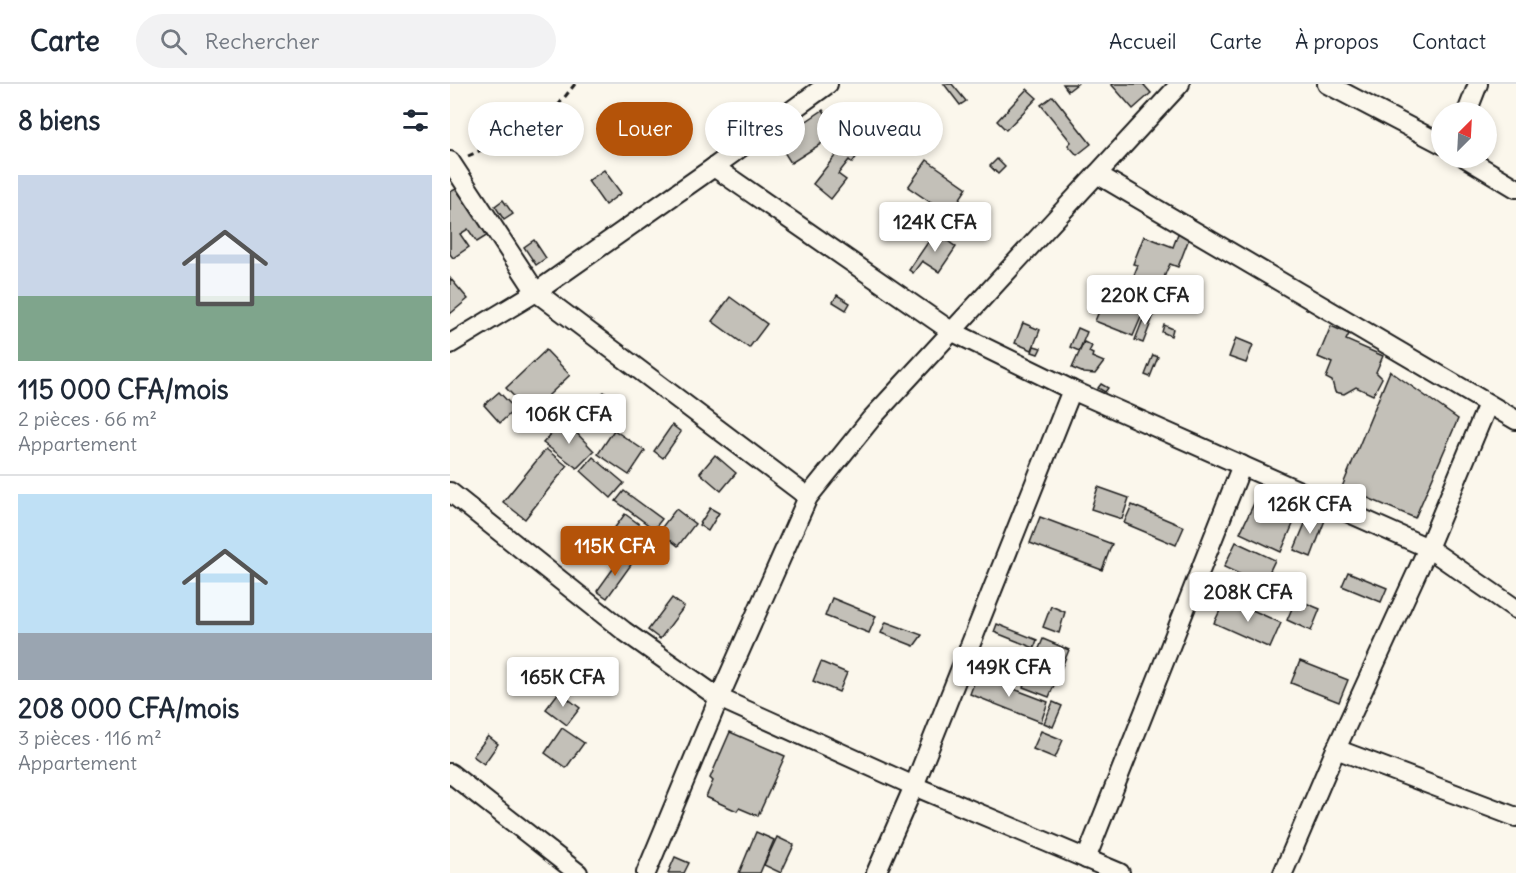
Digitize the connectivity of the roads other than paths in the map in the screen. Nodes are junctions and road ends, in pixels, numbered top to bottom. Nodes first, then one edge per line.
1 (828, 84) edge
2 (1180, 84) edge
3 (1327, 84) edge
4 (1478, 84) edge
5 (1471, 102) edge
6 (1431, 138) edge
7 (451, 162) edge
8 (714, 167) junction
9 (1483, 168) edge
10 (1097, 174) junction
11 (1516, 188) edge
12 (536, 292) junction
13 (951, 331) junction
14 (450, 344) edge
15 (1072, 390) junction
16 (1488, 404) junction
17 (1516, 420) edge
18 (1242, 465) junction
19 (808, 497) junction
20 (453, 500) edge
21 (1428, 548) junction
22 (1516, 609) edge
23 (719, 698) junction
24 (1336, 749) junction
25 (450, 772) edge
26 (914, 786) junction
27 (1516, 817) edge
28 (1086, 859) junction
29 (578, 873) edge
30 (646, 873) edge
31 (876, 873) edge
32 (1120, 873) edge
33 (1283, 873) edge

1 - 8 street
2 - 10 street
3 - 6 street
4 - 5 street
7 - 12 street
8 - 12 street
8 - 13 street
9 - 11 street
10 - 13 street
10 - 16 street
12 - 14 street
12 - 19 street
13 - 15 street
13 - 19 street
15 - 18 street
15 - 26 street
16 - 17 street
16 - 21 street
18 - 21 street
18 - 28 street
19 - 23 street
20 - 23 street
21 - 22 street
21 - 24 street
23 - 26 street
23 - 30 street
24 - 27 street
24 - 33 street
25 - 29 street
26 - 28 street
26 - 31 street
28 - 32 street

